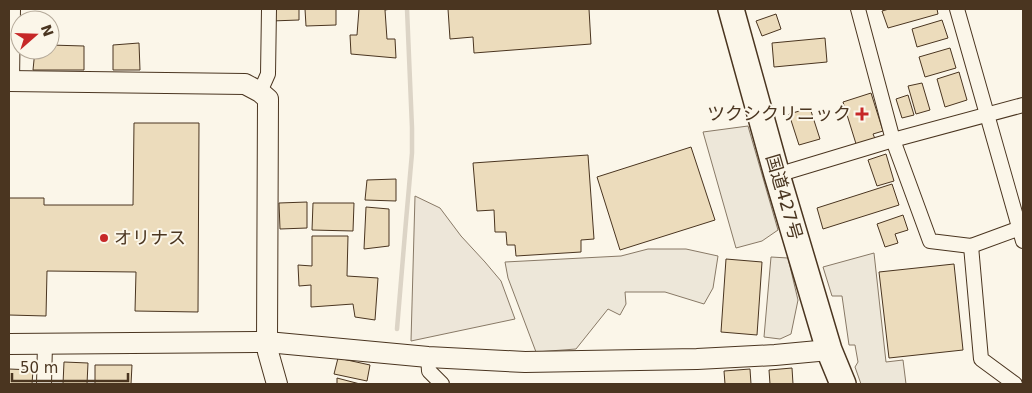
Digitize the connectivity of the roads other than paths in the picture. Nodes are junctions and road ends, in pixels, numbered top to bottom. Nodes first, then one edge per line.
1 (10, 9) edge
2 (269, 9) edge
3 (731, 9) edge
4 (858, 9) edge
5 (957, 9) edge
6 (9, 81) edge
7 (260, 92) junction
8 (1023, 105) edge
9 (986, 115) junction
10 (894, 140) junction
11 (777, 175) junction
12 (1022, 235) edge
13 (972, 246) junction
14 (267, 342) junction
15 (9, 344) edge
16 (45, 344) junction
17 (829, 350) junction
18 (428, 357) junction
19 (44, 384) edge
20 (277, 384) edge
21 (442, 384) edge
22 (842, 384) edge
23 (1015, 384) edge

1 - 6 street
2 - 7 street
3 - 11 highway, 国道427号
4 - 10 street
5 - 9 street
6 - 7 street
7 - 14 street
8 - 9 street
9 - 10 street
9 - 12 street
10 - 11 street
10 - 13 street
11 - 17 highway, 国道427号
12 - 13 street
13 - 23 street
14 - 16 street
14 - 18 street
14 - 20 street
15 - 16 street
16 - 19 street
17 - 18 street
17 - 22 highway, 国道427号
18 - 21 street

